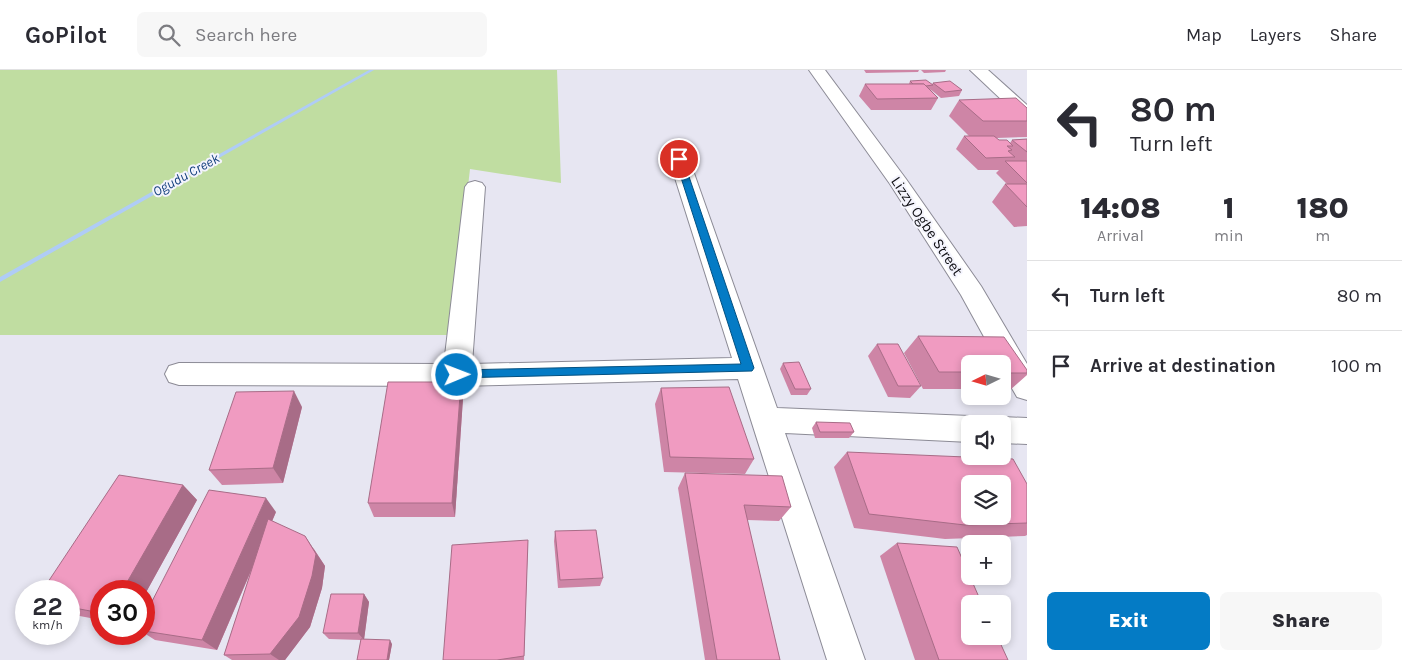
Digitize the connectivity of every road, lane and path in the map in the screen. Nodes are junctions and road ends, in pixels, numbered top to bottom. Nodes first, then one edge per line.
1 (817, 70) edge
2 (978, 70) edge
3 (1027, 114) edge
4 (679, 159) dead end
5 (475, 187) dead end
6 (748, 368) junction
7 (180, 374) dead end
8 (457, 375) junction
9 (1027, 389) edge
10 (766, 420) junction
11 (961, 429) edge
12 (1011, 430) edge
13 (1027, 431) edge
14 (846, 660) edge

1 - 9 street, Lizzy Ogbe Street
2 - 3 street
4 - 6 street
5 - 8 street
6 - 8 street
6 - 10 street
7 - 8 street
10 - 11 street
10 - 14 street
12 - 13 street

